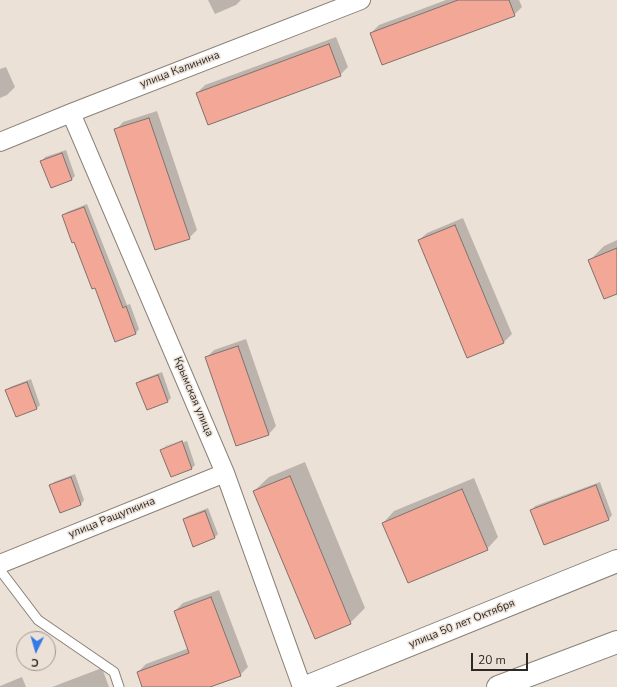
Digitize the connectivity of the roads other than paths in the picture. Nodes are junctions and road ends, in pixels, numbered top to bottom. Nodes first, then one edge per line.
1 (361, 0) edge
2 (71, 113) junction
3 (0, 142) edge
4 (225, 473) junction
5 (617, 561) edge
6 (0, 564) edge
7 (0, 570) edge
8 (617, 642) edge
9 (119, 687) edge
10 (302, 687) edge
11 (306, 687) edge
12 (498, 687) edge

1 - 2 street, улица Калинина
2 - 3 street, улица Калинина
2 - 4 street, Крымская улица
4 - 6 street, улица Ращупкина
4 - 10 street, Крымская улица
5 - 11 street, улица 50 лет Октября
7 - 9 lane
8 - 12 street

